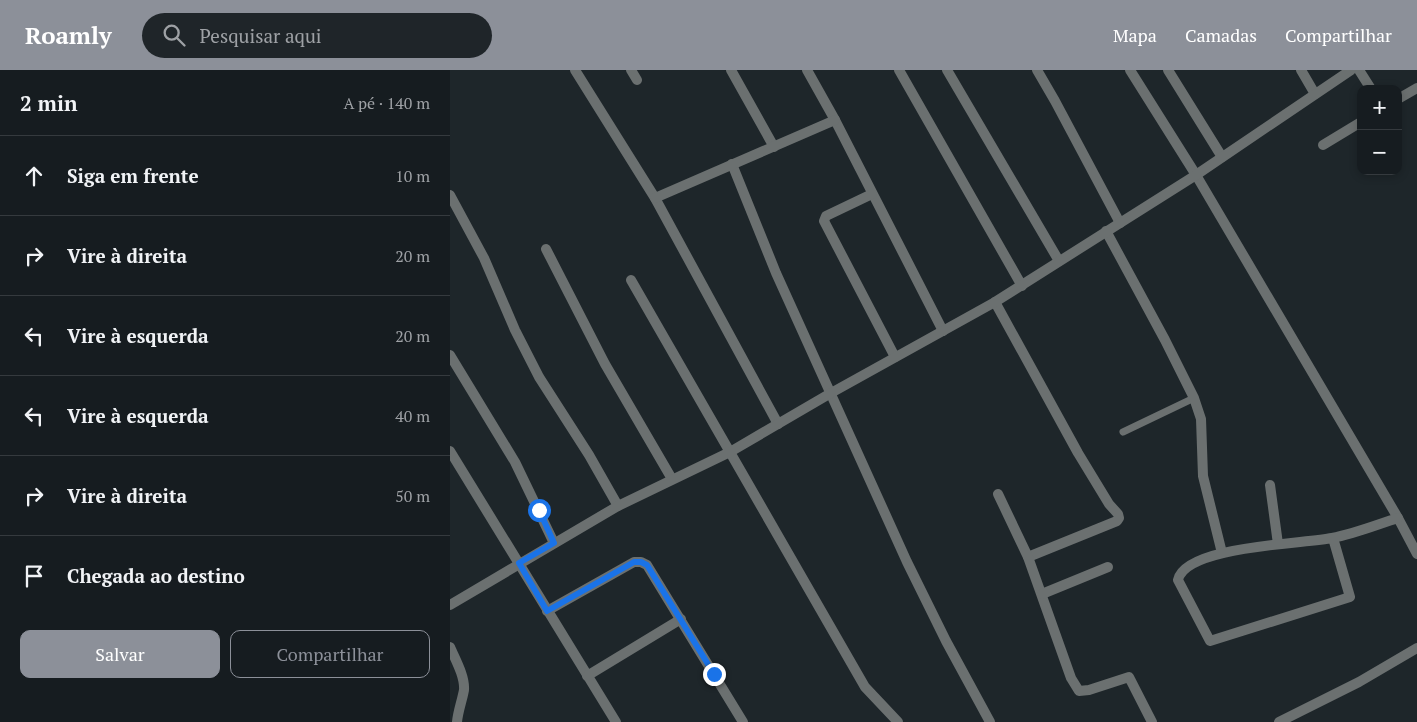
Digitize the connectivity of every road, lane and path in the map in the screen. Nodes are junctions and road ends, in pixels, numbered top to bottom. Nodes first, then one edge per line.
1 (575, 70) edge
2 (631, 70) edge
3 (731, 70) edge
4 (807, 70) edge
5 (899, 70) edge
6 (947, 70) edge
7 (1036, 70) edge
8 (1130, 70) edge
9 (1168, 70) edge
10 (1301, 70) edge
11 (1352, 70) edge
12 (637, 80) dead end
13 (1367, 85) edge
14 (1417, 88) edge
15 (1315, 94) junction
16 (1402, 97) edge
17 (835, 120) junction
18 (1357, 124) edge
19 (1323, 145) dead end
20 (774, 148) junction
21 (1222, 157) junction
22 (732, 164) junction
23 (1196, 175) junction
24 (872, 194) junction
25 (450, 195) edge
26 (655, 198) junction
27 (1120, 223) junction
28 (1106, 231) junction
29 (546, 249) dead end
30 (1059, 261) junction
31 (632, 280) dead end
32 (1022, 286) junction
33 (995, 302) junction
34 (943, 331) junction
35 (450, 355) edge
36 (895, 357) junction
37 (831, 393) junction
38 (1194, 398) junction
39 (778, 424) junction
40 (1123, 432) dead end
41 (450, 451) edge
42 (730, 452) junction
43 (672, 479) junction
44 (1270, 485) dead end
45 (998, 494) dead end
46 (618, 506) junction
47 (1398, 518) junction
48 (1333, 538) junction
49 (554, 543) junction
50 (1278, 544) junction
51 (1222, 553) junction
52 (1417, 554) edge
53 (1028, 556) junction
54 (519, 563) junction
55 (1108, 567) dead end
56 (1042, 594) junction
57 (450, 605) edge
58 (547, 611) junction
59 (681, 619) junction
60 (450, 647) edge
61 (1417, 648) edge
62 (587, 676) junction
63 (1295, 718) edge
64 (457, 722) edge
65 (616, 722) edge
66 (743, 722) edge
67 (898, 722) edge
68 (990, 722) edge
69 (1152, 722) edge
70 (1279, 722) edge

1 - 26 street
2 - 12 street
3 - 20 street
4 - 17 street
5 - 32 street
6 - 30 street
7 - 27 street
8 - 23 street
9 - 21 street
10 - 15 street
11 - 13 street
11 - 15 street
14 - 16 street
15 - 21 street
17 - 20 street
17 - 24 street
18 - 19 street
20 - 22 street
21 - 23 street
22 - 26 street
22 - 37 street
23 - 27 street
23 - 47 street
24 - 34 street
24 - 36 street
25 - 46 street
26 - 39 street
27 - 28 street
28 - 30 street
28 - 38 street
29 - 43 street
30 - 32 street
31 - 42 street
32 - 33 street
33 - 34 street
33 - 53 street
34 - 36 street
35 - 49 street
36 - 37 street
37 - 39 street
37 - 68 street
38 - 40 lane
38 - 51 street
39 - 42 street
41 - 54 street
42 - 43 street
42 - 67 street
43 - 46 street
44 - 50 street
45 - 53 street
46 - 49 street
47 - 48 street
47 - 52 street
48 - 50 street
48 - 51 street
49 - 54 street
50 - 51 street
53 - 56 street
54 - 57 street
54 - 58 street
55 - 56 street
56 - 69 street
58 - 59 street
58 - 62 street
59 - 62 street
59 - 66 street
60 - 64 street
61 - 63 street
62 - 65 street
63 - 70 street

